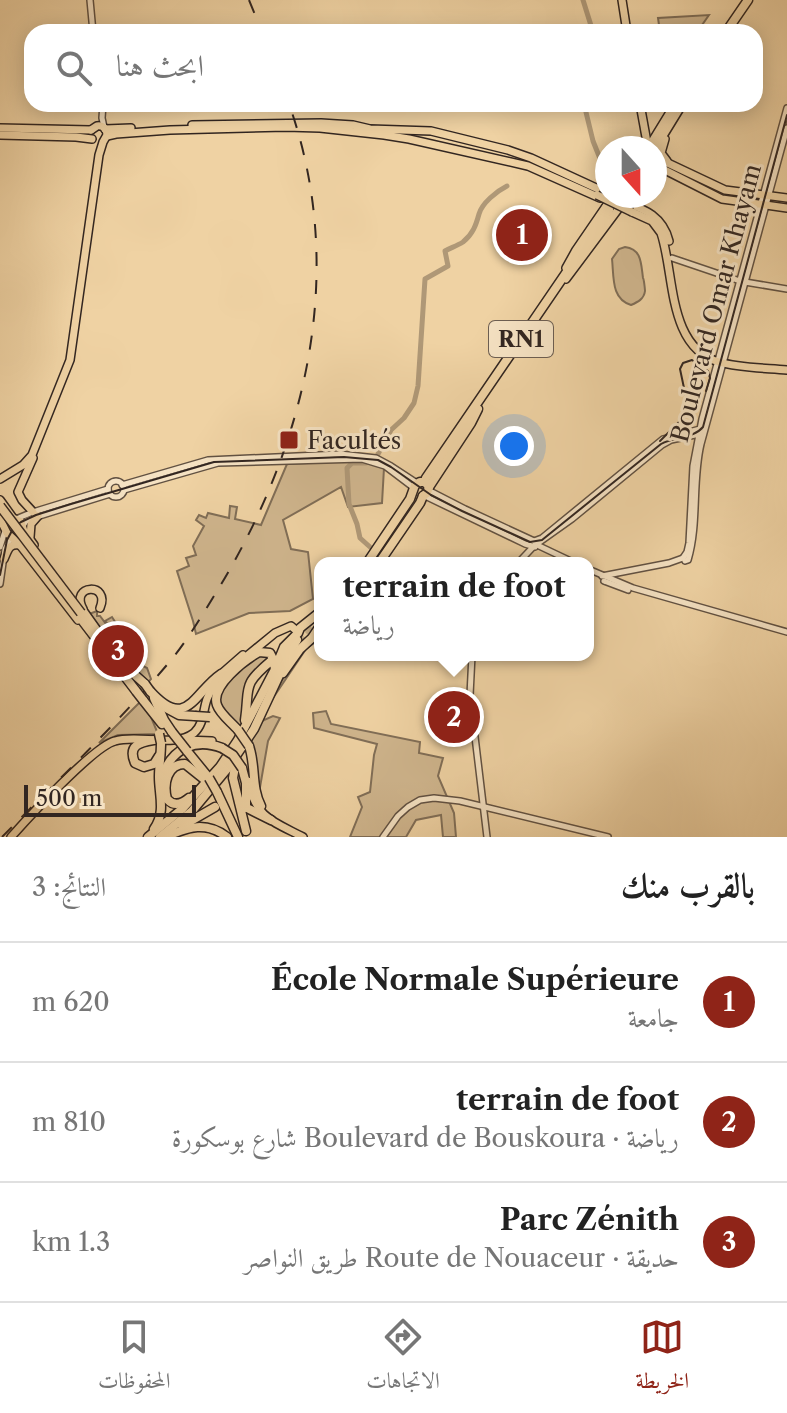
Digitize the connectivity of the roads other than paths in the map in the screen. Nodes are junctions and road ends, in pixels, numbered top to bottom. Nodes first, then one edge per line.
1 (91, 0) edge
2 (624, 0) edge
3 (751, 0) edge
4 (93, 24) edge
5 (627, 24) edge
6 (734, 24) edge
7 (787, 108) edge
8 (102, 112) edge
9 (640, 112) edge
10 (641, 112) edge
11 (674, 112) edge
12 (675, 112) edge
13 (677, 112) edge
14 (644, 123) junction
15 (0, 128) edge
16 (787, 128) edge
17 (659, 131) junction
18 (99, 134) junction
19 (0, 135) edge
20 (647, 136) edge
21 (647, 136) edge
22 (656, 136) edge
23 (659, 136) edge
24 (666, 136) edge
25 (525, 157) junction
26 (510, 161) junction
27 (668, 163) edge
28 (667, 172) edge
29 (553, 173) junction
30 (595, 191) edge
31 (595, 192) edge
32 (595, 193) edge
33 (766, 196) junction
34 (787, 198) edge
35 (763, 206) junction
36 (601, 208) edge
37 (606, 208) edge
38 (608, 208) edge
39 (608, 208) edge
40 (620, 208) edge
41 (621, 208) edge
42 (628, 208) edge
43 (635, 208) edge
44 (787, 208) edge
45 (636, 212) junction
46 (600, 215) junction
47 (672, 258) junction
48 (672, 275) junction
49 (565, 276) junction
50 (743, 281) junction
51 (787, 289) edge
52 (721, 360) junction
53 (787, 369) edge
54 (702, 432) junction
55 (35, 450) junction
56 (0, 477) edge
57 (123, 488) junction
58 (421, 490) junction
59 (109, 491) junction
60 (0, 503) edge
61 (35, 514) junction
62 (0, 516) edge
63 (16, 519) junction
64 (23, 527) junction
65 (5, 528) junction
66 (12, 537) junction
67 (30, 540) junction
68 (533, 544) junction
69 (20, 545) junction
70 (0, 546) edge
71 (377, 557) edge
72 (377, 557) edge
73 (521, 557) edge
74 (556, 557) edge
75 (563, 557) edge
76 (685, 558) junction
77 (4, 559) junction
78 (594, 574) edge
79 (602, 578) junction
80 (617, 579) junction
81 (0, 584) edge
82 (687, 605) junction
83 (100, 608) dead end
84 (82, 615) junction
85 (310, 630) edge
86 (787, 634) edge
87 (270, 636) junction
88 (98, 639) junction
89 (283, 653) dead end
90 (271, 661) dead end
91 (473, 661) edge
92 (243, 664) junction
93 (221, 674) junction
94 (270, 677) junction
95 (151, 691) junction
96 (198, 698) junction
97 (146, 704) junction
98 (175, 714) junction
99 (172, 735) junction
100 (240, 739) junction
101 (160, 741) junction
102 (223, 747) junction
103 (243, 768) junction
104 (77, 770) junction
105 (207, 779) junction
106 (195, 794) junction
107 (161, 796) junction
108 (226, 804) dead end
109 (238, 805) dead end
110 (261, 806) joint
111 (215, 807) dead end
112 (249, 809) dead end
113 (485, 809) junction
114 (271, 820) junction
115 (246, 834) edge
116 (11, 837) edge
117 (148, 837) edge
118 (164, 837) edge
119 (227, 837) edge
120 (236, 837) edge
121 (303, 837) edge
122 (311, 837) edge
123 (385, 837) edge
124 (489, 837) edge
125 (594, 837) edge
126 (608, 837) edge

1 - 4 street
2 - 5 main road
3 - 6 highway
7 - 33 street, Boulevard Omar Khayam
8 - 18 street
9 - 21 main road
10 - 14 main road
11 - 17 main road
12 - 23 highway
13 - 24 main road
14 - 17 main road
14 - 20 main road
15 - 18 main road
16 - 33 street, Boulevard Omar Khayam
17 - 22 main road
18 - 19 main road
18 - 25 main road
18 - 26 main road
18 - 55 main road
18 - 56 main road
25 - 29 main road
25 - 30 main road
26 - 29 main road
26 - 32 main road
27 - 33 main road
28 - 35 main road
29 - 31 main road
33 - 34 main road
33 - 35 street, Boulevard Omar Khayam
35 - 44 main road
35 - 50 street, Boulevard Omar Khayam
36 - 46 main road
37 - 46 main road
38 - 49 highway, RN1
39 - 49 main road
40 - 45 main road
41 - 45 main road
42 - 45 main road, bridge
43 - 45 main road
45 - 47 main road
45 - 48 main road
46 - 49 main road
47 - 48 main road
47 - 50 street
48 - 52 main road
49 - 58 highway, RN1
50 - 51 street
50 - 52 street, Boulevard Omar Khayam
52 - 53 main road
52 - 54 street, Boulevard Omar Khayam
54 - 68 street
54 - 76 street, Boulevard Omar Khayam
55 - 56 main road
55 - 61 main road
57 - 58 street
57 - 59 street
57 - 59 street
58 - 68 street
58 - 71 highway
58 - 72 highway
59 - 61 street
60 - 63 main road
60 - 84 highway, bridge
61 - 63 street
61 - 64 street
61 - 67 main road
62 - 65 main road
62 - 84 highway, bridge
63 - 64 main road
63 - 65 main road
64 - 66 main road
64 - 67 main road
65 - 66 main road
65 - 70 street
66 - 69 main road
66 - 77 street
67 - 84 main road
68 - 73 street
68 - 74 street
68 - 75 street
69 - 77 main road
69 - 88 main road
76 - 79 street
76 - 80 street
77 - 81 street
78 - 79 street
79 - 80 street
79 - 82 street
80 - 82 street
82 - 86 street
83 - 84 main road
84 - 88 highway
85 - 87 main road
85 - 89 highway
85 - 93 main road
85 - 94 highway
85 - 100 highway
85 - 100 highway
87 - 92 main road
87 - 99 main road
88 - 95 highway
88 - 97 highway, bridge
90 - 100 highway
91 - 113 street
92 - 94 highway
92 - 100 highway
93 - 96 highway
93 - 104 main road
94 - 100 highway
95 - 96 highway
95 - 98 highway
95 - 99 highway
96 - 98 highway
97 - 99 highway
97 - 101 highway
98 - 100 highway, bridge
99 - 101 main road
99 - 102 main road
99 - 105 highway, bridge
100 - 106 highway
100 - 110 highway
100 - 115 highway
100 - 117 highway
100 - 118 highway
101 - 104 main road
101 - 107 highway
102 - 103 highway, bridge
102 - 107 highway
103 - 114 main road
103 - 115 highway
104 - 116 main road
105 - 106 highway
105 - 120 highway, bridge
106 - 117 highway
107 - 117 highway
108 - 109 highway
110 - 122 main road
111 - 118 highway
112 - 114 highway
113 - 123 street
113 - 124 street
113 - 125 street
113 - 126 street
114 - 121 main road
118 - 119 highway

